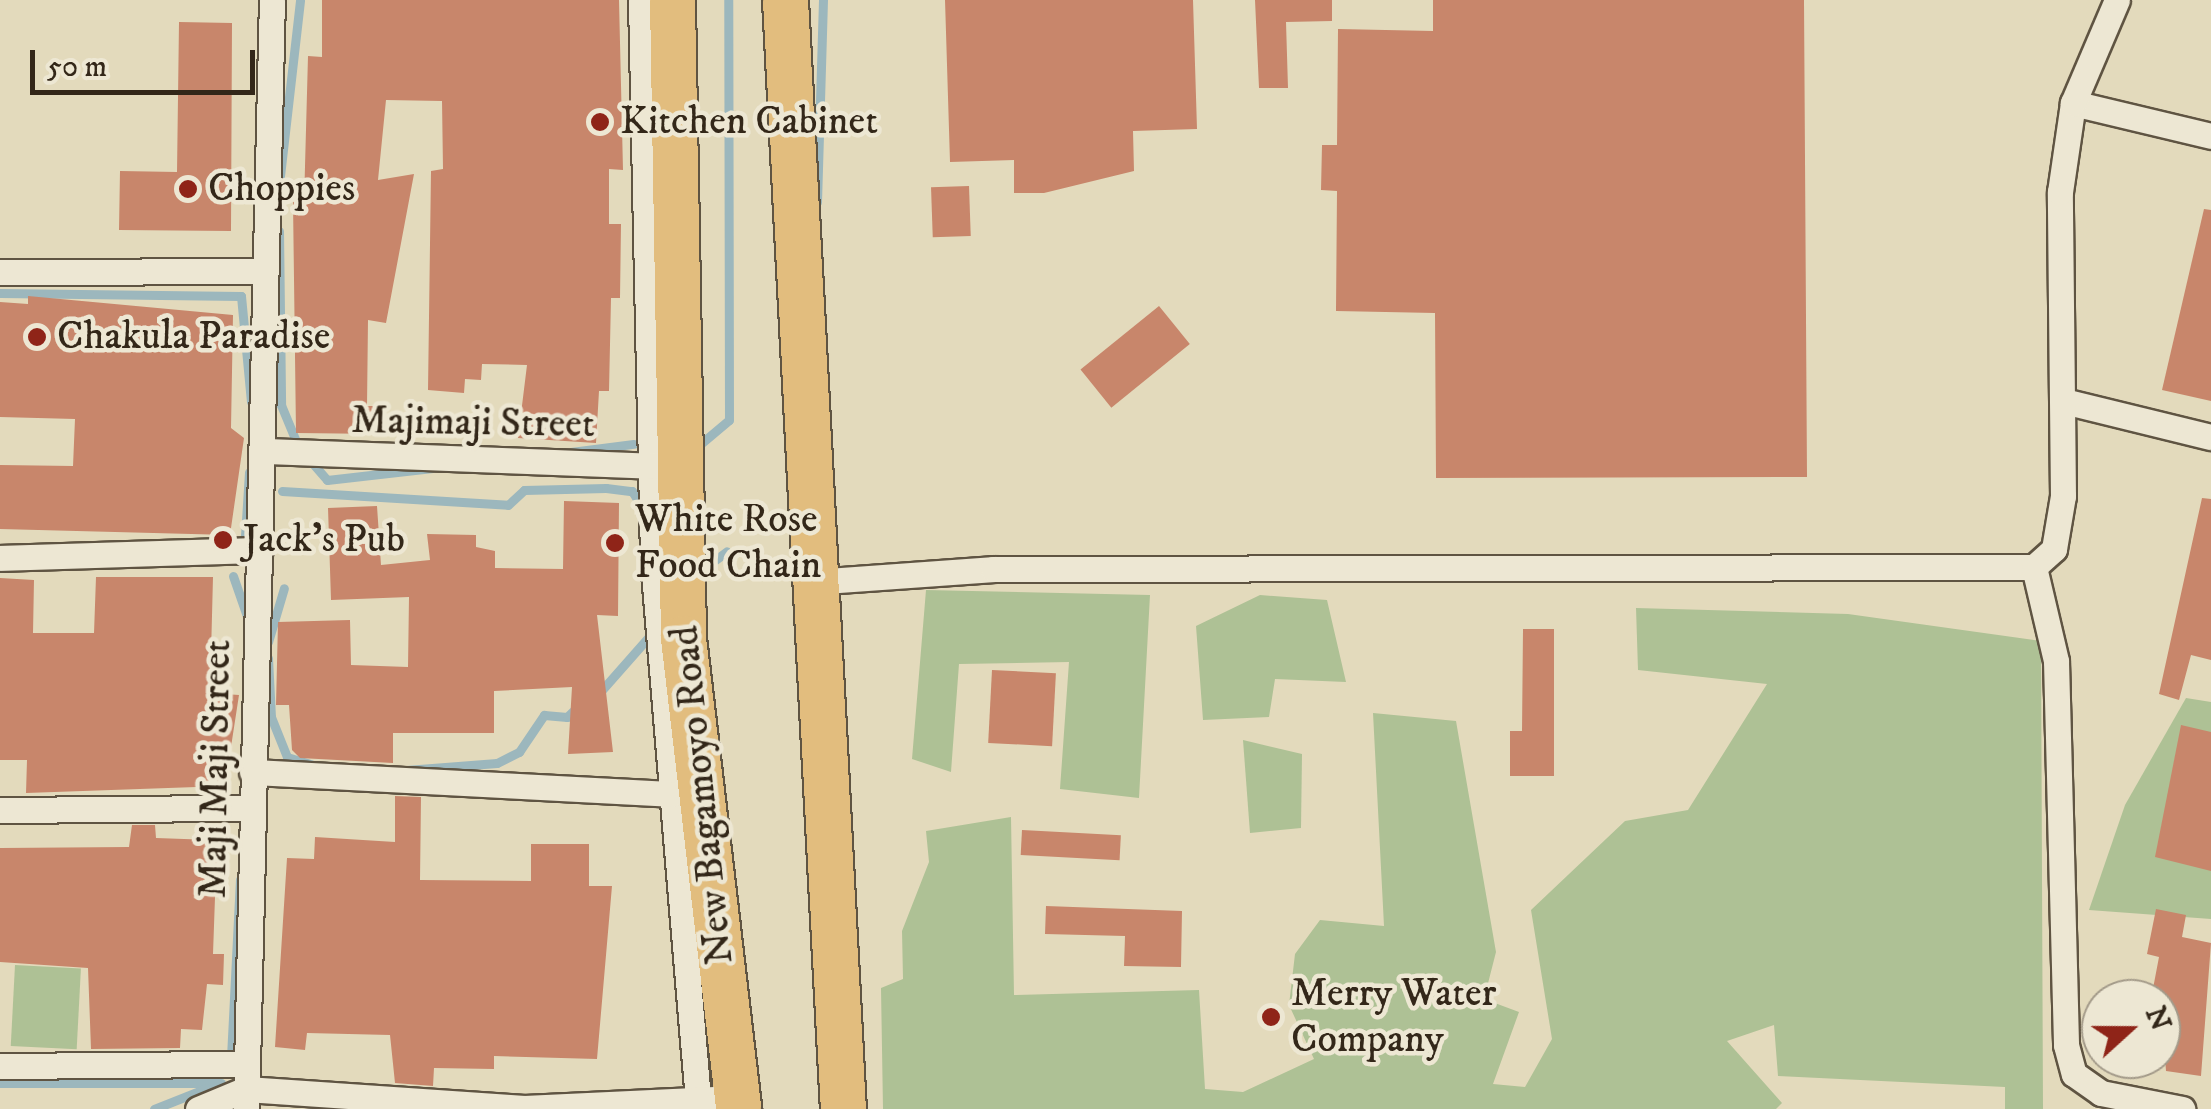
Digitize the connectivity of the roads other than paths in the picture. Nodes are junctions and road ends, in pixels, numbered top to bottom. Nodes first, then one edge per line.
1 (272, 0) edge
2 (641, 0) edge
3 (672, 0) edge
4 (785, 0) edge
5 (2116, 0) edge
6 (2073, 103) junction
7 (2211, 136) edge
8 (265, 271) junction
9 (0, 272) edge
10 (2064, 401) junction
11 (2211, 437) edge
12 (266, 451) junction
13 (663, 466) junction
14 (260, 550) junction
15 (0, 558) edge
16 (2034, 567) junction
17 (812, 582) junction
18 (252, 772) junction
19 (671, 794) junction
20 (252, 808) junction
21 (0, 810) edge
22 (0, 1066) edge
23 (246, 1087) edge
24 (724, 1102) edge
25 (198, 1109) edge
26 (843, 1109) edge
27 (2182, 1109) edge

1 - 8 street, Maji Maji Street
2 - 13 street
3 - 13 highway, New Bagamoyo Road
4 - 17 highway
5 - 6 street
6 - 7 street
6 - 10 street
8 - 9 street
8 - 12 street, Maji Maji Street
10 - 11 street
10 - 16 street
12 - 13 street, Majimaji Street
12 - 14 street, Maji Maji Street
13 - 19 street
13 - 24 highway, New Bagamoyo Road
14 - 15 street
14 - 18 street, Maji Maji Street
16 - 17 street
16 - 27 street
17 - 26 highway
18 - 19 street
18 - 20 street, Maji Maji Street
19 - 24 street
20 - 21 street
20 - 23 street, Maji Maji Street
22 - 23 street
23 - 24 street
23 - 25 street

